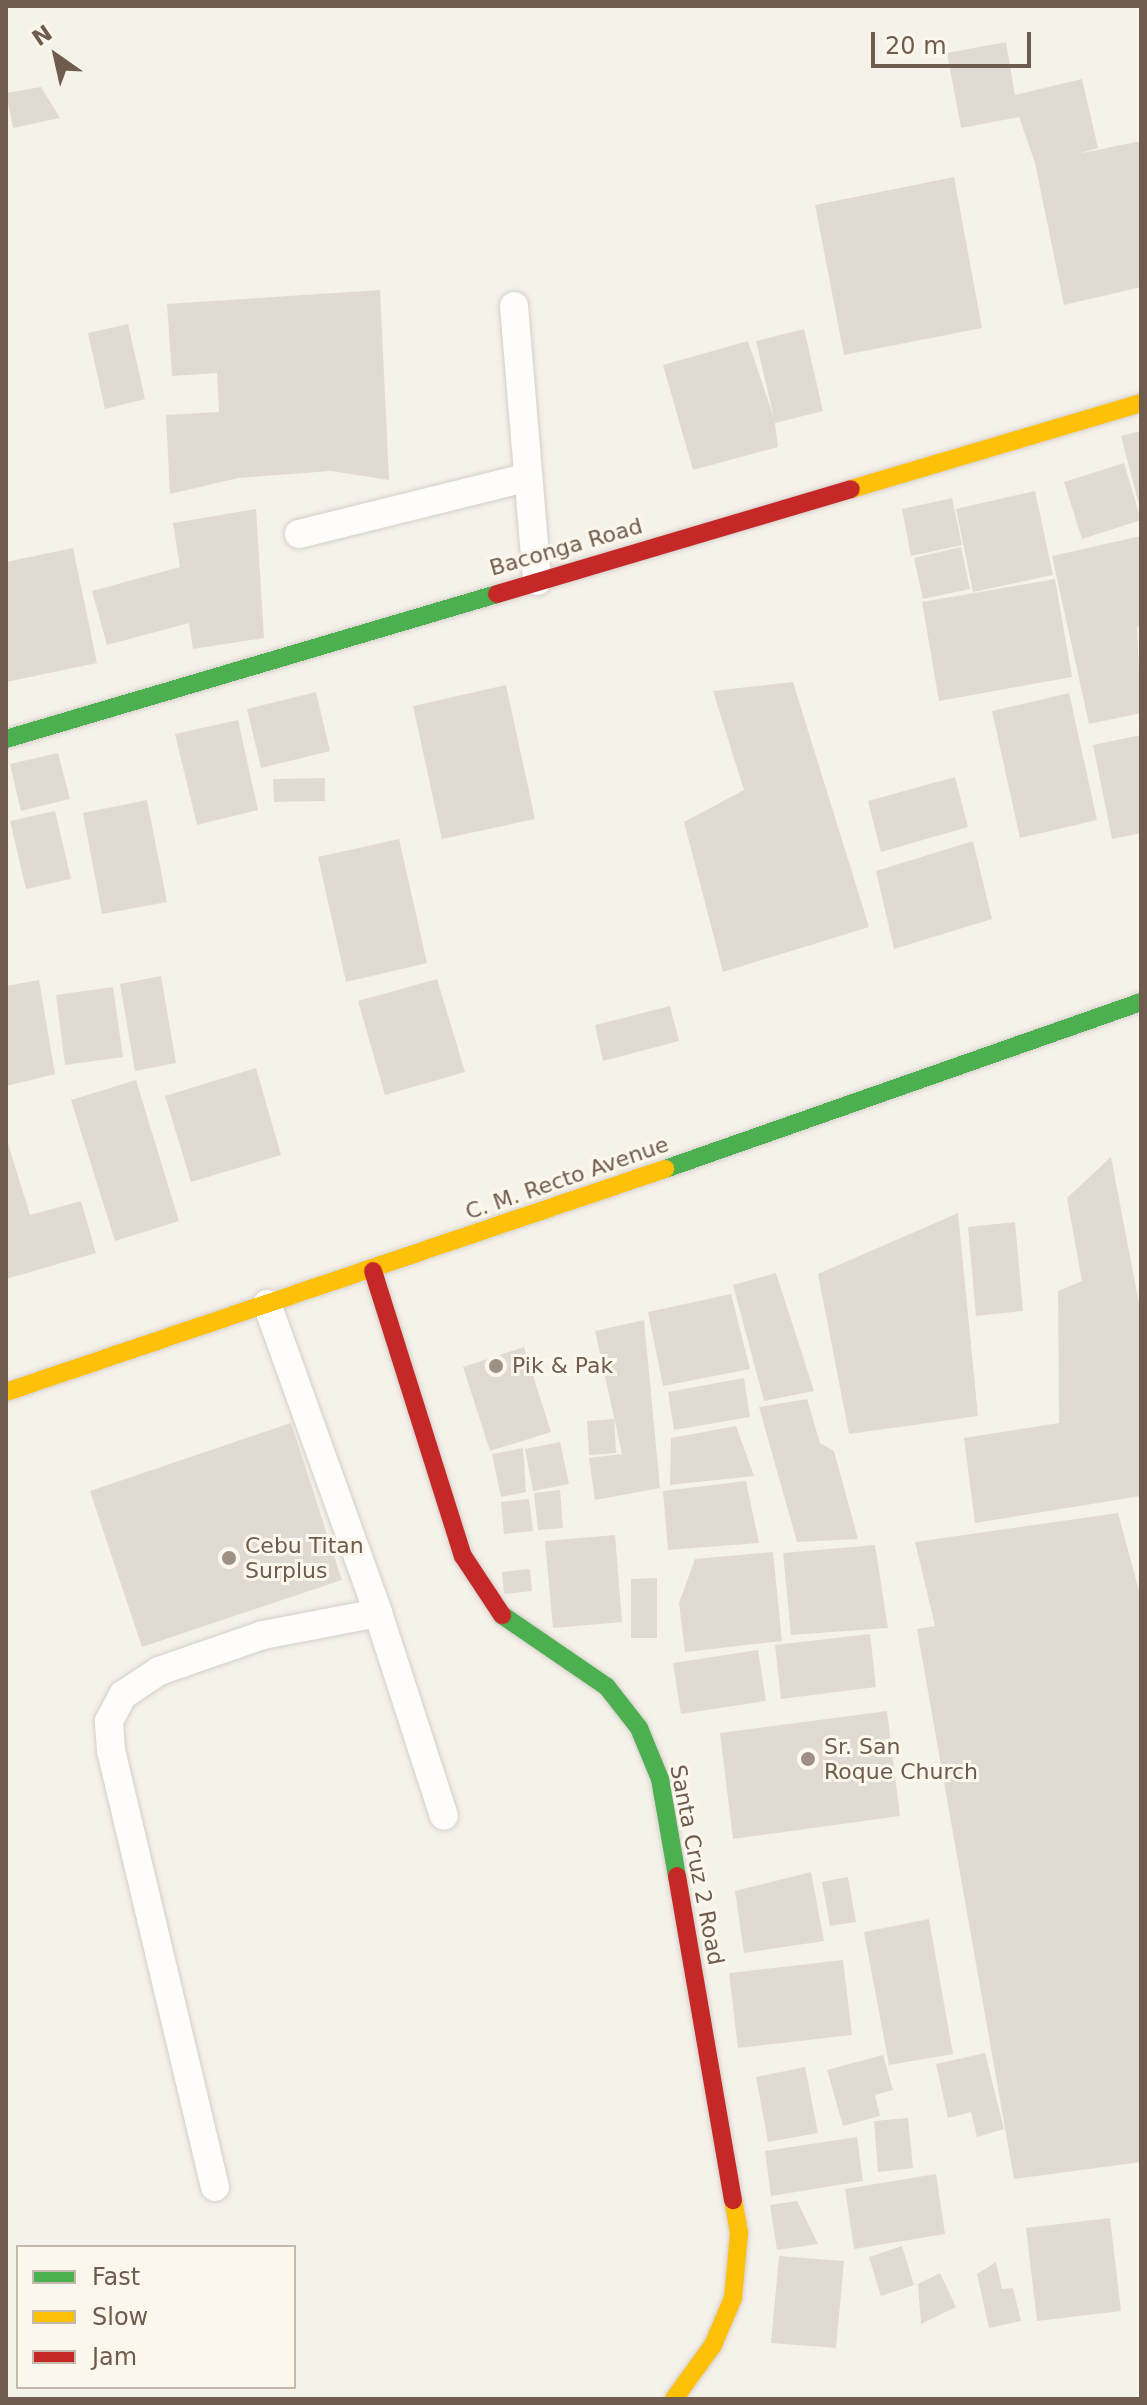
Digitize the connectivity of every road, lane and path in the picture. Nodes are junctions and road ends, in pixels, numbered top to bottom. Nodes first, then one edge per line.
1 (514, 306) dead end
2 (1141, 403) edge
3 (526, 478) junction
4 (299, 534) dead end
5 (537, 581) junction
6 (6, 739) edge
7 (1141, 1002) edge
8 (373, 1271) junction
9 (267, 1304) junction
10 (6, 1392) edge
11 (378, 1613) junction
12 (444, 1816) dead end
13 (215, 2187) dead end
14 (674, 2399) edge

1 - 3 lane
2 - 5 main road, Baconga Road
3 - 4 lane
3 - 5 lane
5 - 6 main road, Baconga Road
7 - 8 main road, C. M. Recto Avenue
8 - 9 main road, C. M. Recto Avenue
8 - 14 main road, Santa Cruz 2 Road
9 - 10 main road, C. M. Recto Avenue
9 - 11 lane
11 - 12 lane
11 - 13 lane

